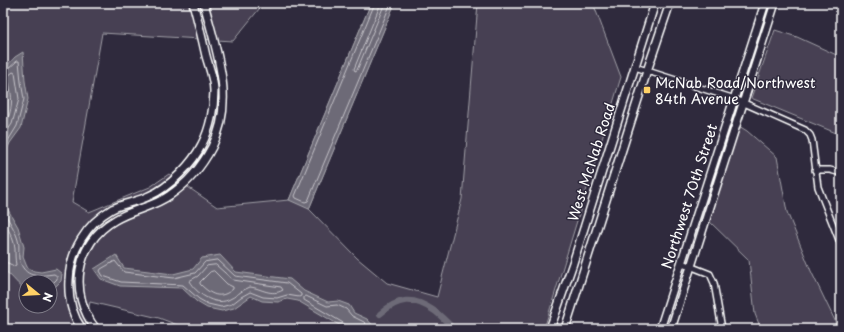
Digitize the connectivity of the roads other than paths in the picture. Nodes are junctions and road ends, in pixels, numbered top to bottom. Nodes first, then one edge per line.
1 (193, 3) edge
2 (204, 3) edge
3 (655, 3) edge
4 (670, 3) edge
5 (776, 3) edge
6 (764, 6) edge
7 (772, 13) junction
8 (634, 67) junction
9 (647, 71) junction
10 (735, 99) junction
11 (743, 102) junction
12 (815, 170) junction
13 (841, 173) edge
14 (841, 245) edge
15 (682, 263) junction
16 (691, 266) junction
17 (82, 329) edge
18 (96, 329) edge
19 (550, 329) edge
20 (565, 329) edge
21 (660, 329) edge
22 (671, 329) edge
23 (722, 329) edge

1 - 17 street
2 - 18 street
3 - 8 street, West McNab Road
4 - 9 street, West McNab Road
5 - 7 street, Northwest 70th Street
6 - 7 street
6 - 10 street, Northwest 70th Street
7 - 11 street, Northwest 70th Street
8 - 9 street
8 - 19 street, West McNab Road
9 - 10 street
9 - 20 street, West McNab Road
10 - 11 street
10 - 15 street, Northwest 70th Street
11 - 12 street
11 - 16 street, Northwest 70th Street
12 - 13 street
12 - 14 street
15 - 16 street
15 - 21 street, Northwest 70th Street
16 - 22 street, Northwest 70th Street
16 - 23 street

